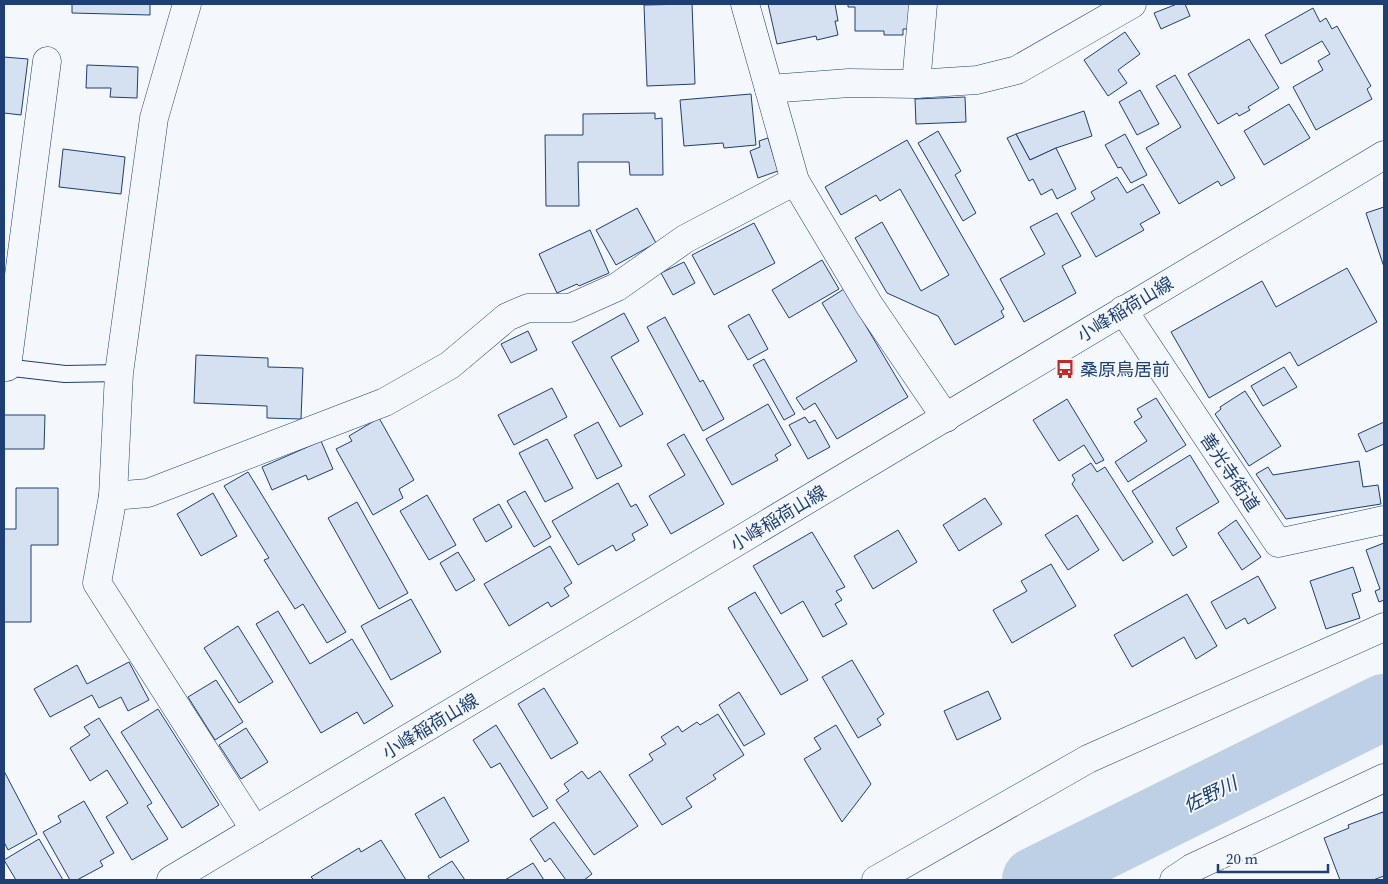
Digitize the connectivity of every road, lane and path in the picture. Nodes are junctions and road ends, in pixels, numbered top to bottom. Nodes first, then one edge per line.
1 (187, 4) edge
2 (745, 4) edge
3 (923, 4) edge
4 (1132, 4) edge
5 (47, 61) dead end
6 (916, 84) junction
7 (770, 89) junction
8 (1384, 155) edge
9 (795, 181) junction
10 (1123, 310) junction
11 (5, 367) edge
12 (118, 373) junction
13 (946, 418) junction
14 (113, 496) junction
15 (1384, 520) edge
16 (1384, 626) edge
17 (1384, 778) edge
18 (254, 830) junction
19 (199, 873) edge
20 (171, 880) edge
21 (876, 880) edge
22 (1174, 880) edge

1 - 12 street
2 - 7 street
3 - 6 street
4 - 6 street
5 - 11 street
6 - 7 street
7 - 9 street
8 - 10 street, 小峰稲荷山線
9 - 13 street
9 - 14 street
10 - 13 street, 小峰稲荷山線
10 - 15 street, 善光寺街道
11 - 12 lane
12 - 14 street
13 - 18 street, 小峰稲荷山線
14 - 18 street
16 - 21 street
17 - 22 street
18 - 19 street, 小峰稲荷山線
19 - 20 street, 小峰稲荷山線

